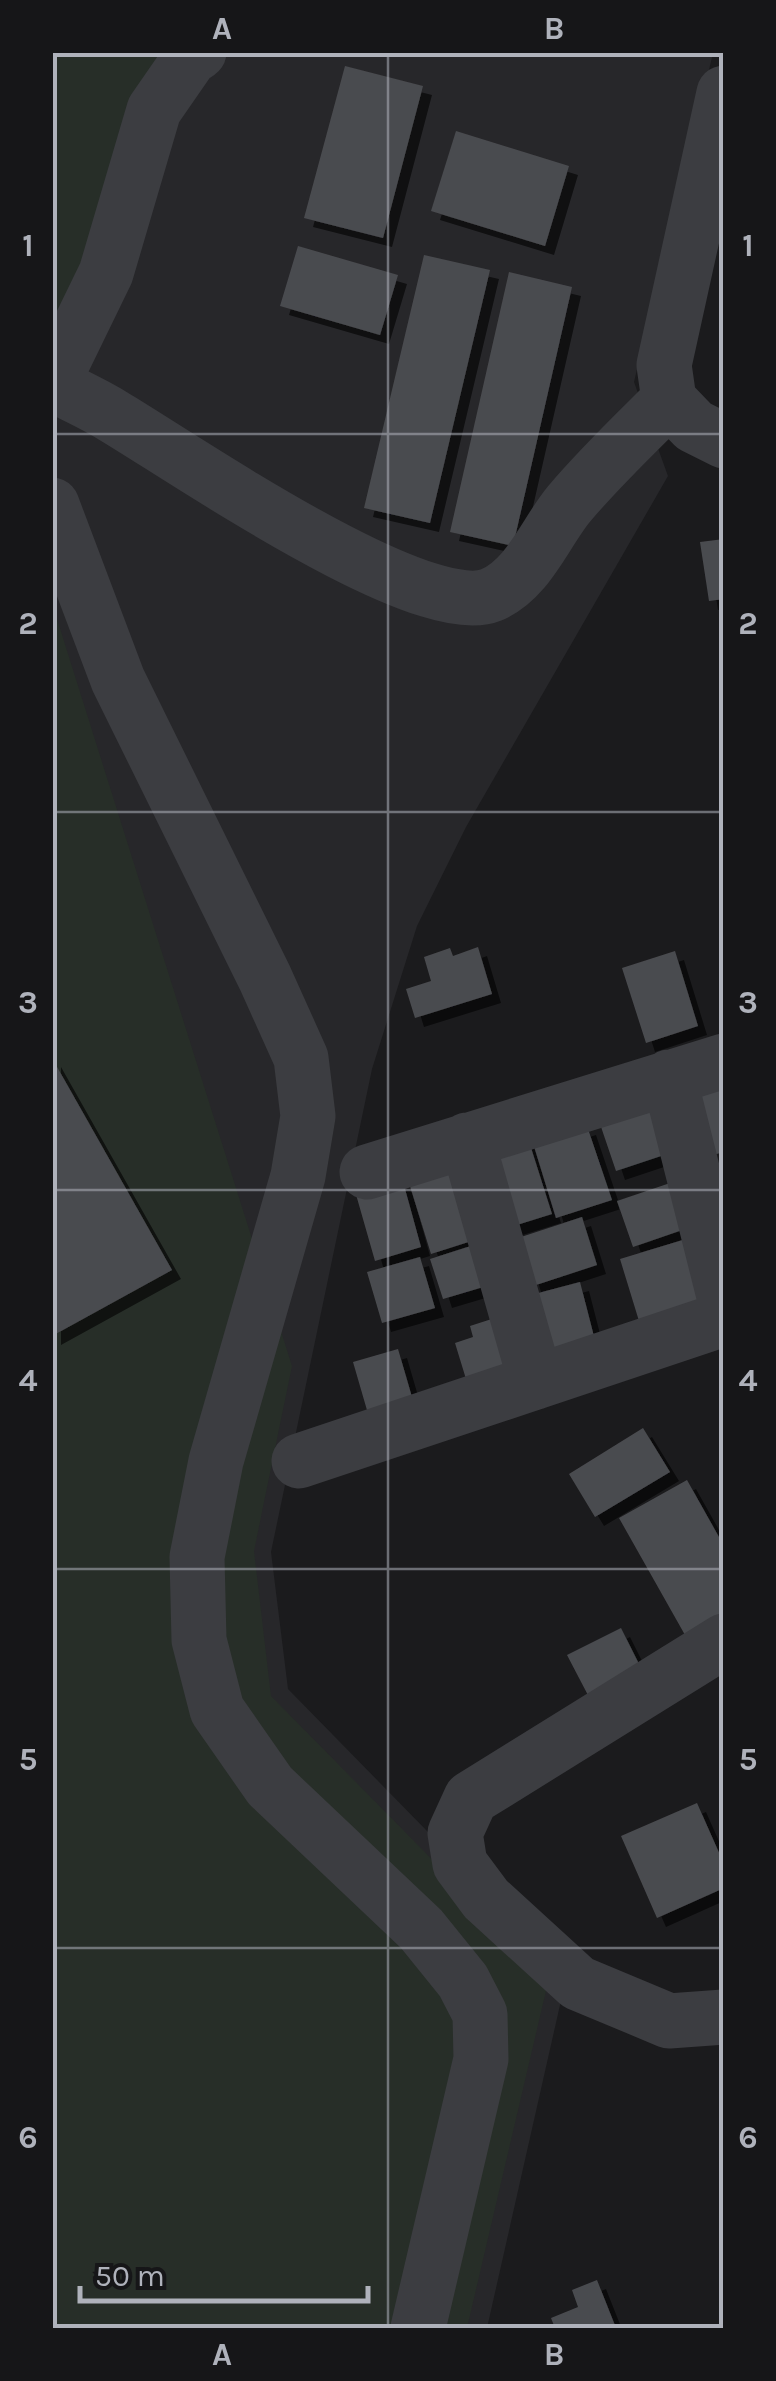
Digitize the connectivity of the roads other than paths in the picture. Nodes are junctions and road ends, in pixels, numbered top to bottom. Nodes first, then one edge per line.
1 (198, 52) edge
2 (724, 93) edge
3 (669, 400) junction
4 (724, 441) edge
5 (52, 505) edge
6 (724, 1061) edge
7 (670, 1078) junction
8 (467, 1140) junction
9 (366, 1172) dead end
10 (724, 1296) edge
11 (724, 1319) edge
12 (536, 1382) junction
13 (299, 1461) dead end
14 (724, 1641) edge
15 (724, 2017) edge
16 (418, 2328) edge

1 - 3 street
2 - 3 street
3 - 4 street
5 - 16 street
6 - 7 street
7 - 8 street
7 - 10 street
8 - 9 street
8 - 12 street
11 - 12 street
12 - 13 street
14 - 15 street

